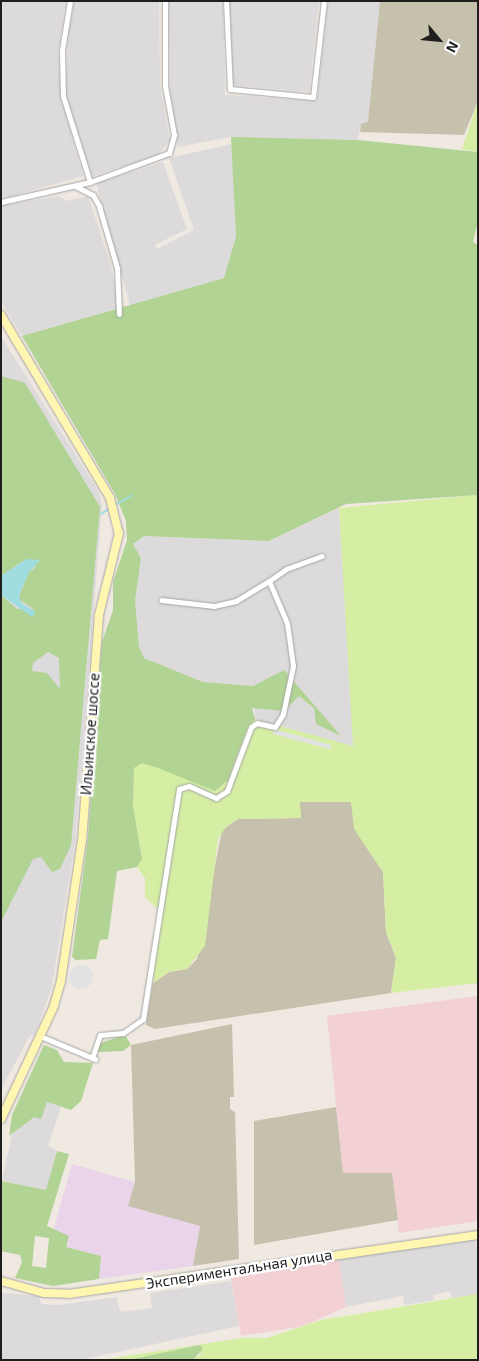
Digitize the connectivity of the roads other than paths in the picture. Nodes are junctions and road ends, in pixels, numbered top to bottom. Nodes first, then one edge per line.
1 (70, 1) edge
2 (165, 1) edge
3 (226, 1) edge
4 (324, 1) edge
5 (90, 182) junction
6 (75, 186) junction
7 (1, 202) edge
8 (118, 314) dead end
9 (1, 315) edge
10 (322, 556) dead end
11 (269, 581) junction
12 (161, 600) dead end
13 (40, 1036) junction
14 (1, 1119) edge
15 (478, 1234) edge
16 (1, 1281) edge

1 - 5 street
2 - 5 street
3 - 4 street
5 - 6 street
6 - 7 street
6 - 8 street
9 - 13 main road, Ильинское шоссе
10 - 11 street
11 - 12 street
11 - 13 street
13 - 14 main road, Ильинское шоссе
15 - 16 main road, Экспериментальная улица

